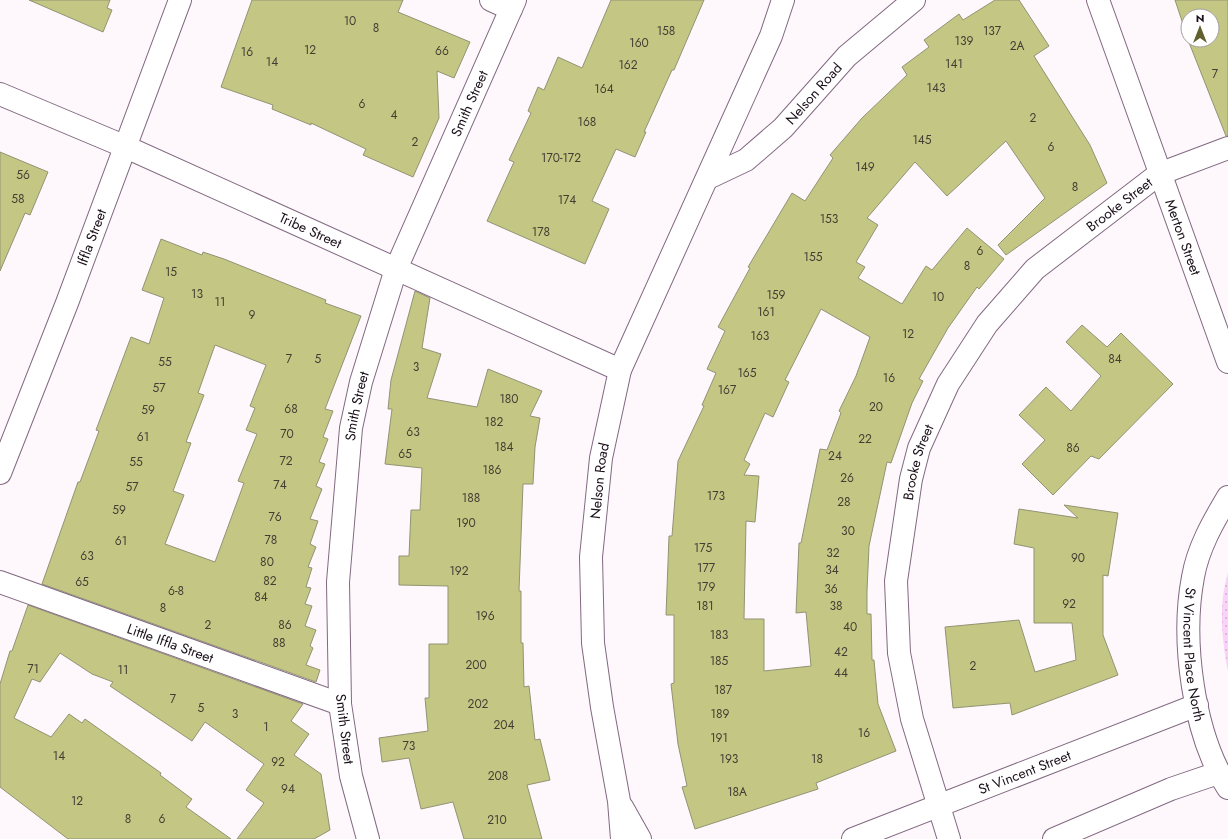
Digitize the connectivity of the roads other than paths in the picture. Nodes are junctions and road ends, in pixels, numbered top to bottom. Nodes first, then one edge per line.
1 (180, 0) edge
2 (783, 0) edge
3 (914, 0) edge
4 (1098, 0) edge
5 (506, 3) edge
6 (0, 94) edge
7 (126, 147) junction
8 (1228, 148) edge
9 (1159, 174) junction
10 (708, 178) junction
11 (396, 269) junction
12 (1228, 362) edge
13 (620, 370) junction
14 (1, 469) edge
15 (1228, 497) edge
16 (0, 582) edge
17 (340, 704) junction
18 (1197, 705) junction
19 (1223, 780) edge
20 (619, 801) junction
21 (940, 804) junction
22 (368, 839) edge
23 (622, 839) edge
24 (640, 839) edge
25 (852, 839) edge
26 (949, 839) edge
27 (1054, 839) edge

1 - 7 street, Iffla Street
2 - 10 street, Nelson Road
3 - 10 street, Nelson Road
4 - 9 street, Merton Street
5 - 11 street, Smith Street
6 - 7 street, Tribe Street
7 - 11 street, Tribe Street
7 - 14 street, Iffla Street
8 - 9 street, Brooke Street
9 - 12 street, Merton Street
9 - 21 street, Brooke Street
10 - 13 street, Nelson Road
11 - 13 street, Tribe Street
11 - 17 street, Smith Street
13 - 20 street, Nelson Road
15 - 18 street, St Vincent Place North
16 - 17 street, Little Iffla Street
17 - 22 street, Smith Street
18 - 19 street, St Vincent Place North
18 - 21 street, St Vincent Street
19 - 27 street
20 - 23 street, Nelson Road
20 - 24 street, Nelson Road
21 - 25 street, St Vincent Street
21 - 26 street, Brooke Street

